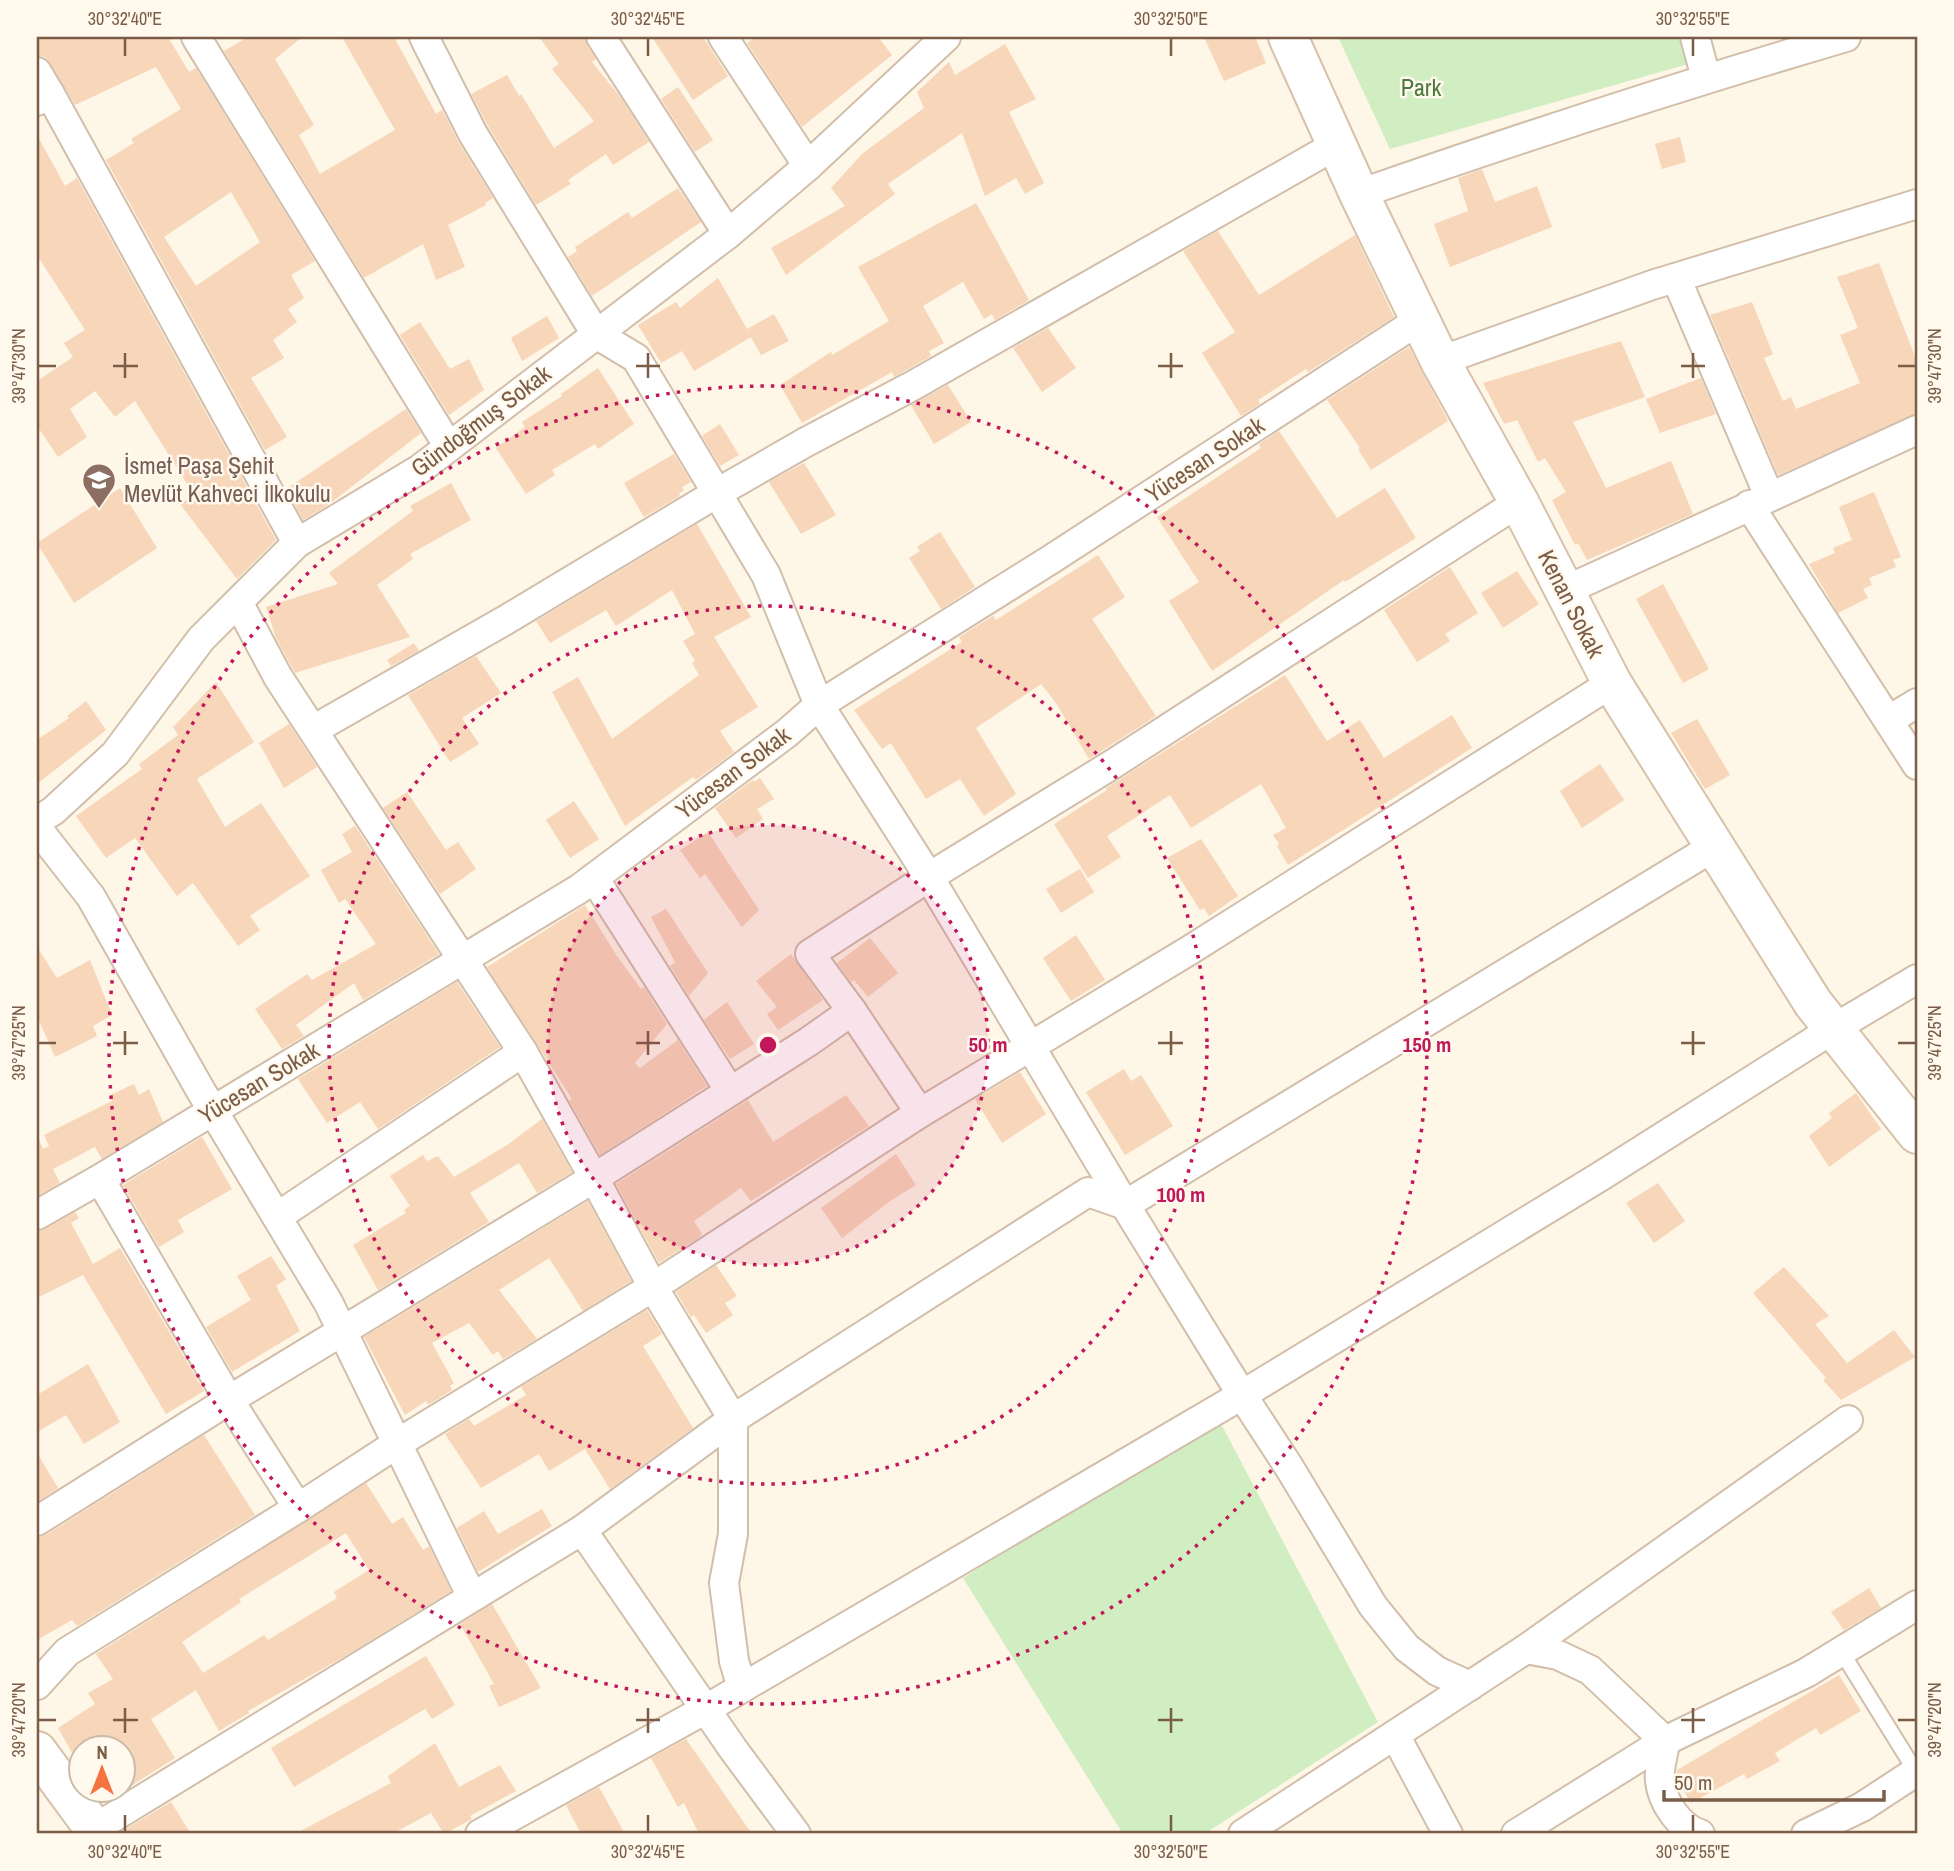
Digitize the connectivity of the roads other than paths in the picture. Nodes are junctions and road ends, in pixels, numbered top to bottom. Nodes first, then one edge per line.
1 (197, 37) edge
2 (424, 37) edge
3 (601, 37) edge
4 (723, 37) edge
5 (946, 37) edge
6 (1288, 37) edge
7 (1695, 37) edge
8 (1846, 37) edge
9 (1706, 78) junction
10 (41, 89) edge
11 (1336, 145) junction
12 (808, 166) junction
13 (1359, 194) junction
14 (1917, 204) edge
15 (728, 234) junction
16 (1675, 278) junction
17 (1421, 319) junction
18 (596, 334) junction
19 (1440, 360) junction
20 (1917, 430) edge
21 (449, 447) junction
22 (717, 493) junction
23 (1759, 501) junction
24 (1519, 502) junction
25 (297, 543) junction
26 (1564, 591) junction
27 (239, 604) junction
28 (1612, 683) junction
29 (1917, 703) edge
30 (819, 705) junction
31 (1889, 720) junction
32 (313, 730) junction
33 (1917, 765) edge
34 (37, 821) edge
35 (37, 828) edge
36 (1715, 846) junction
37 (594, 877) junction
38 (929, 877) junction
39 (462, 960) junction
40 (1917, 979) edge
41 (852, 1011) junction
42 (1833, 1029) junction
43 (1031, 1045) junction
44 (523, 1052) junction
45 (730, 1091) junction
46 (213, 1110) junction
47 (920, 1113) junction
48 (1917, 1135) edge
49 (594, 1178) junction
50 (100, 1180) junction
51 (1125, 1205) junction
52 (37, 1215) edge
53 (276, 1216) junction
54 (653, 1287) junction
55 (343, 1332) junction
56 (1242, 1395) junction
57 (229, 1400) junction
58 (733, 1419) junction
59 (1848, 1420) dead end
60 (398, 1443) junction
61 (298, 1508) junction
62 (37, 1521) edge
63 (582, 1530) junction
64 (472, 1597) junction
65 (1917, 1605) edge
66 (1526, 1649) junction
67 (1842, 1651) junction
68 (37, 1685) edge
69 (1470, 1686) junction
70 (742, 1688) junction
71 (706, 1709) junction
72 (1395, 1735) junction
73 (1665, 1741) junction
74 (37, 1751) edge
75 (1916, 1771) edge
76 (96, 1831) edge
77 (480, 1834) edge
78 (796, 1834) edge
79 (1243, 1834) edge
80 (1448, 1834) edge
81 (1516, 1834) edge
82 (1700, 1834) edge
83 (1806, 1834) edge

1 - 21 street
2 - 18 street
3 - 15 street
4 - 12 street
5 - 12 street, Gündoğmuş Sokak
6 - 11 street, Kenan Sokak
7 - 9 street
8 - 9 street
9 - 13 street
10 - 25 street
11 - 13 street, Kenan Sokak
11 - 22 street
12 - 15 street, Gündoğmuş Sokak
13 - 17 street, Kenan Sokak
14 - 16 street
15 - 18 street, Gündoğmuş Sokak
16 - 19 street
16 - 23 street
17 - 19 street, Kenan Sokak
17 - 30 street, Yücesan Sokak
18 - 21 street, Gündoğmuş Sokak
18 - 22 street
19 - 24 street, Kenan Sokak
20 - 23 street
21 - 25 street, Gündoğmuş Sokak
22 - 30 street
22 - 32 street
23 - 26 street
23 - 31 street
24 - 26 street, Kenan Sokak
24 - 38 street
25 - 27 street, Gündoğmuş Sokak
26 - 28 street, Kenan Sokak
27 - 32 street
27 - 34 street, Gündoğmuş Sokak
28 - 36 street, Kenan Sokak
28 - 43 street
29 - 31 street
30 - 37 street, Yücesan Sokak
30 - 38 street
31 - 33 street
32 - 39 street
35 - 46 street
36 - 42 street, Kenan Sokak
36 - 51 street
37 - 39 street, Yücesan Sokak
37 - 45 street
38 - 41 street
38 - 43 street
39 - 44 street
39 - 46 street, Yücesan Sokak
40 - 42 street
41 - 45 street
41 - 47 street
42 - 48 street, Kenan Sokak
42 - 56 street
43 - 47 street
43 - 51 street
44 - 49 street
44 - 53 street
45 - 49 street
46 - 50 street, Yücesan Sokak
46 - 53 street
47 - 54 street
49 - 54 street
49 - 55 street
50 - 52 street, Yücesan Sokak
50 - 57 street
51 - 56 street
51 - 58 street
53 - 55 street
54 - 58 street
54 - 60 street
55 - 57 street
55 - 60 street
56 - 69 street
56 - 70 street
57 - 61 street
57 - 62 street
58 - 63 street
58 - 70 street
59 - 66 street
60 - 61 street
60 - 64 street
61 - 68 street
63 - 64 street
63 - 71 street
64 - 76 street
65 - 67 street
66 - 69 street
66 - 73 street
67 - 73 street
67 - 75 lane
69 - 72 street
70 - 71 street
71 - 77 street
71 - 78 street
72 - 79 street
72 - 80 street
73 - 81 street
73 - 82 street
74 - 76 street
75 - 83 street

